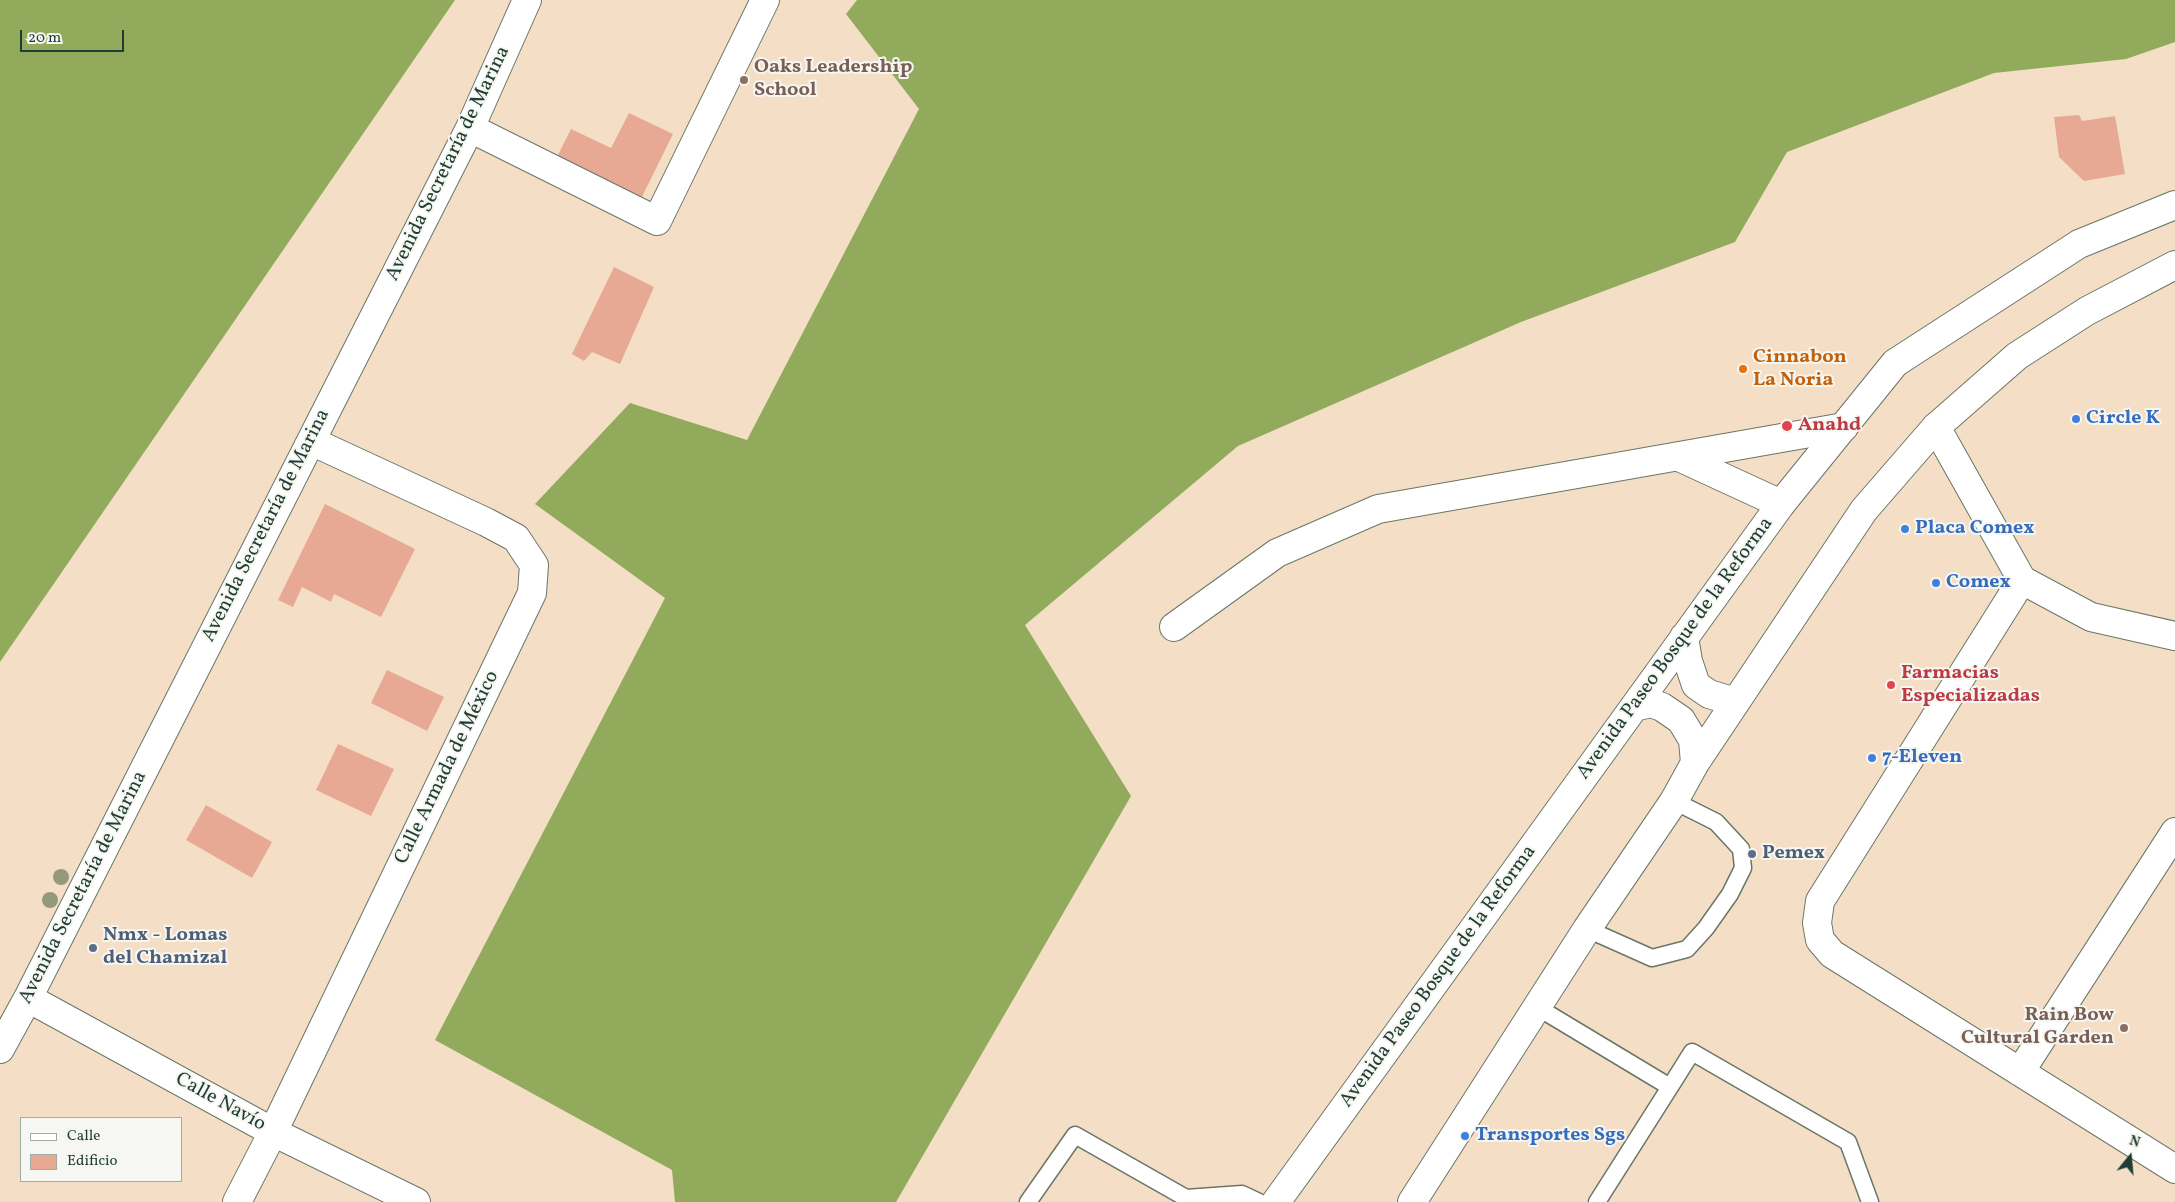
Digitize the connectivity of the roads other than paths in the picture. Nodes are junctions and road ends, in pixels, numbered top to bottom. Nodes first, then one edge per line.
1 (527, 0) edge
2 (764, 0) edge
3 (470, 128) junction
4 (2175, 205) edge
5 (2175, 265) edge
6 (1844, 427) junction
7 (1936, 427) junction
8 (311, 440) junction
9 (1679, 458) junction
10 (1781, 504) junction
11 (2022, 580) junction
12 (1174, 627) dead end
13 (2175, 636) edge
14 (1684, 637) junction
15 (1735, 702) junction
16 (1634, 707) junction
17 (1695, 763) junction
18 (1674, 801) junction
19 (2175, 832) edge
20 (1587, 929) junction
21 (28, 998) junction
22 (1537, 1007) junction
23 (0, 1050) edge
24 (2020, 1072) junction
25 (1670, 1087) junction
26 (273, 1132) junction
27 (2175, 1169) edge
28 (1187, 1200) edge
29 (237, 1202) edge
30 (416, 1202) edge
31 (1028, 1202) edge
32 (1259, 1202) edge
33 (1276, 1202) edge
34 (1412, 1202) edge
35 (1597, 1202) edge
36 (1870, 1202) edge

1 - 3 street, Avenida Secretaría de Marina
2 - 3 street
3 - 8 street, Avenida Secretaría de Marina
4 - 6 street, Avenida Paseo Bosque de la Reforma
5 - 7 street
6 - 9 street
6 - 10 street, Avenida Paseo Bosque de la Reforma
7 - 11 street
7 - 15 street
8 - 21 street, Avenida Secretaría de Marina
8 - 26 street, Calle Armada de México
9 - 10 street
9 - 12 street
10 - 14 street, Avenida Paseo Bosque de la Reforma
11 - 13 street
11 - 24 street
14 - 15 street
14 - 16 street, Avenida Paseo Bosque de la Reforma
15 - 17 street
16 - 17 street
16 - 33 street, Avenida Paseo Bosque de la Reforma
17 - 18 street
18 - 20 street
18 - 20 lane
19 - 24 street
20 - 22 street
21 - 23 street, Avenida Secretaría de Marina
21 - 26 street, Calle Navío
22 - 25 lane
22 - 34 street
24 - 27 street
25 - 35 lane
25 - 36 lane
26 - 29 street, Calle Armada de México
26 - 30 street, Calle Navío
28 - 31 lane
28 - 32 lane

